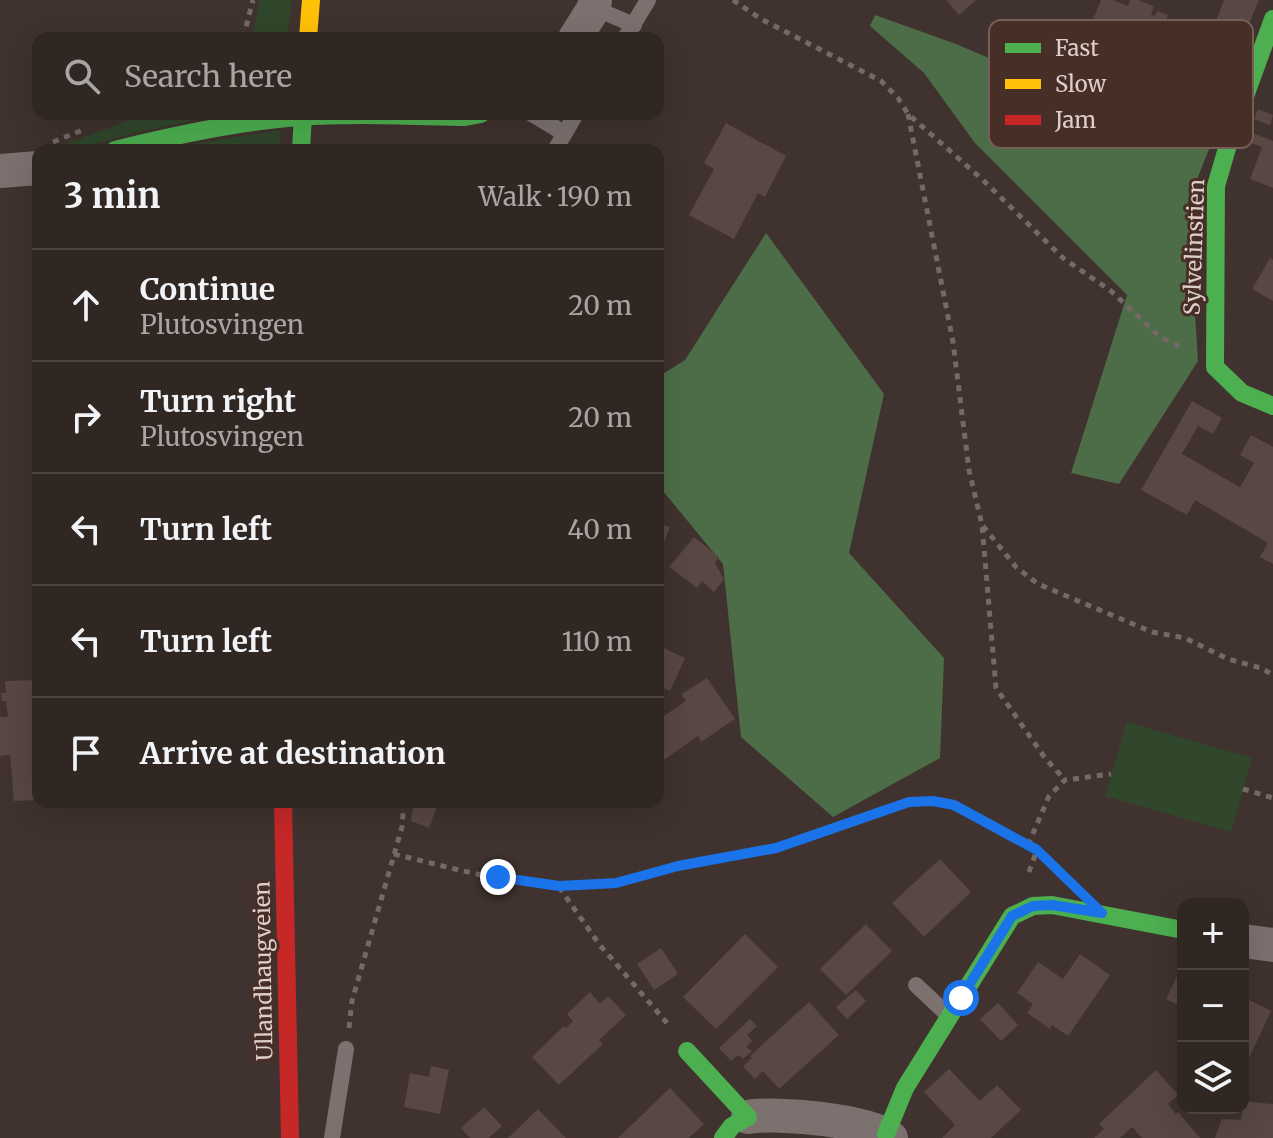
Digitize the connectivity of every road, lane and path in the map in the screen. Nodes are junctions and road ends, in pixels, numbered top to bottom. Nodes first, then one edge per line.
1 (253, 0) edge
2 (311, 0) edge
3 (648, 0) edge
4 (733, 0) edge
5 (594, 4) edge
6 (1273, 19) edge
7 (630, 31) edge
8 (245, 32) edge
9 (308, 32) edge
10 (578, 32) edge
11 (1253, 74) edge
12 (908, 114) junction
13 (267, 120) edge
14 (303, 120) edge
15 (542, 120) edge
16 (572, 120) edge
17 (97, 125) dead end
18 (564, 133) junction
19 (63, 144) edge
20 (138, 144) edge
21 (301, 144) edge
22 (558, 144) edge
23 (1227, 148) edge
24 (32, 160) edge
25 (0, 171) edge
26 (1215, 367) junction
27 (1273, 406) edge
28 (982, 525) junction
29 (1273, 675) edge
30 (1111, 774) dead end
31 (1065, 780) junction
32 (1243, 789) dead end
33 (1273, 798) edge
34 (283, 808) edge
35 (404, 808) edge
36 (1028, 845) junction
37 (394, 854) junction
38 (1059, 871) dead end
39 (559, 886) junction
40 (1177, 929) edge
41 (1249, 942) edge
42 (1273, 945) edge
43 (916, 985) dead end
44 (949, 1016) junction
45 (346, 1049) joint
46 (687, 1051) joint
47 (735, 1127) edge
48 (888, 1136) edge
49 (290, 1138) edge
50 (332, 1138) edge

1 - 8 path
2 - 9 street
3 - 7 lane
4 - 12 path
5 - 7 lane
5 - 10 street
6 - 11 street, Sylvelinstien
12 - 26 path
12 - 28 path
13 - 20 street
14 - 21 street, bridge
15 - 18 lane
16 - 18 lane
17 - 19 path
18 - 22 lane
23 - 26 street, Sylvelinstien
24 - 25 street
26 - 27 street
28 - 29 path
28 - 31 path
30 - 31 path
31 - 36 path
32 - 33 path
34 - 49 street, Ullandhaugveien
35 - 37 path
36 - 38 path
36 - 39 path
37 - 39 path
37 - 45 path
39 - 46 path
40 - 44 street
41 - 42 street
43 - 44 lane
44 - 48 street
45 - 50 lane
46 - 47 street
47 - 48 street

